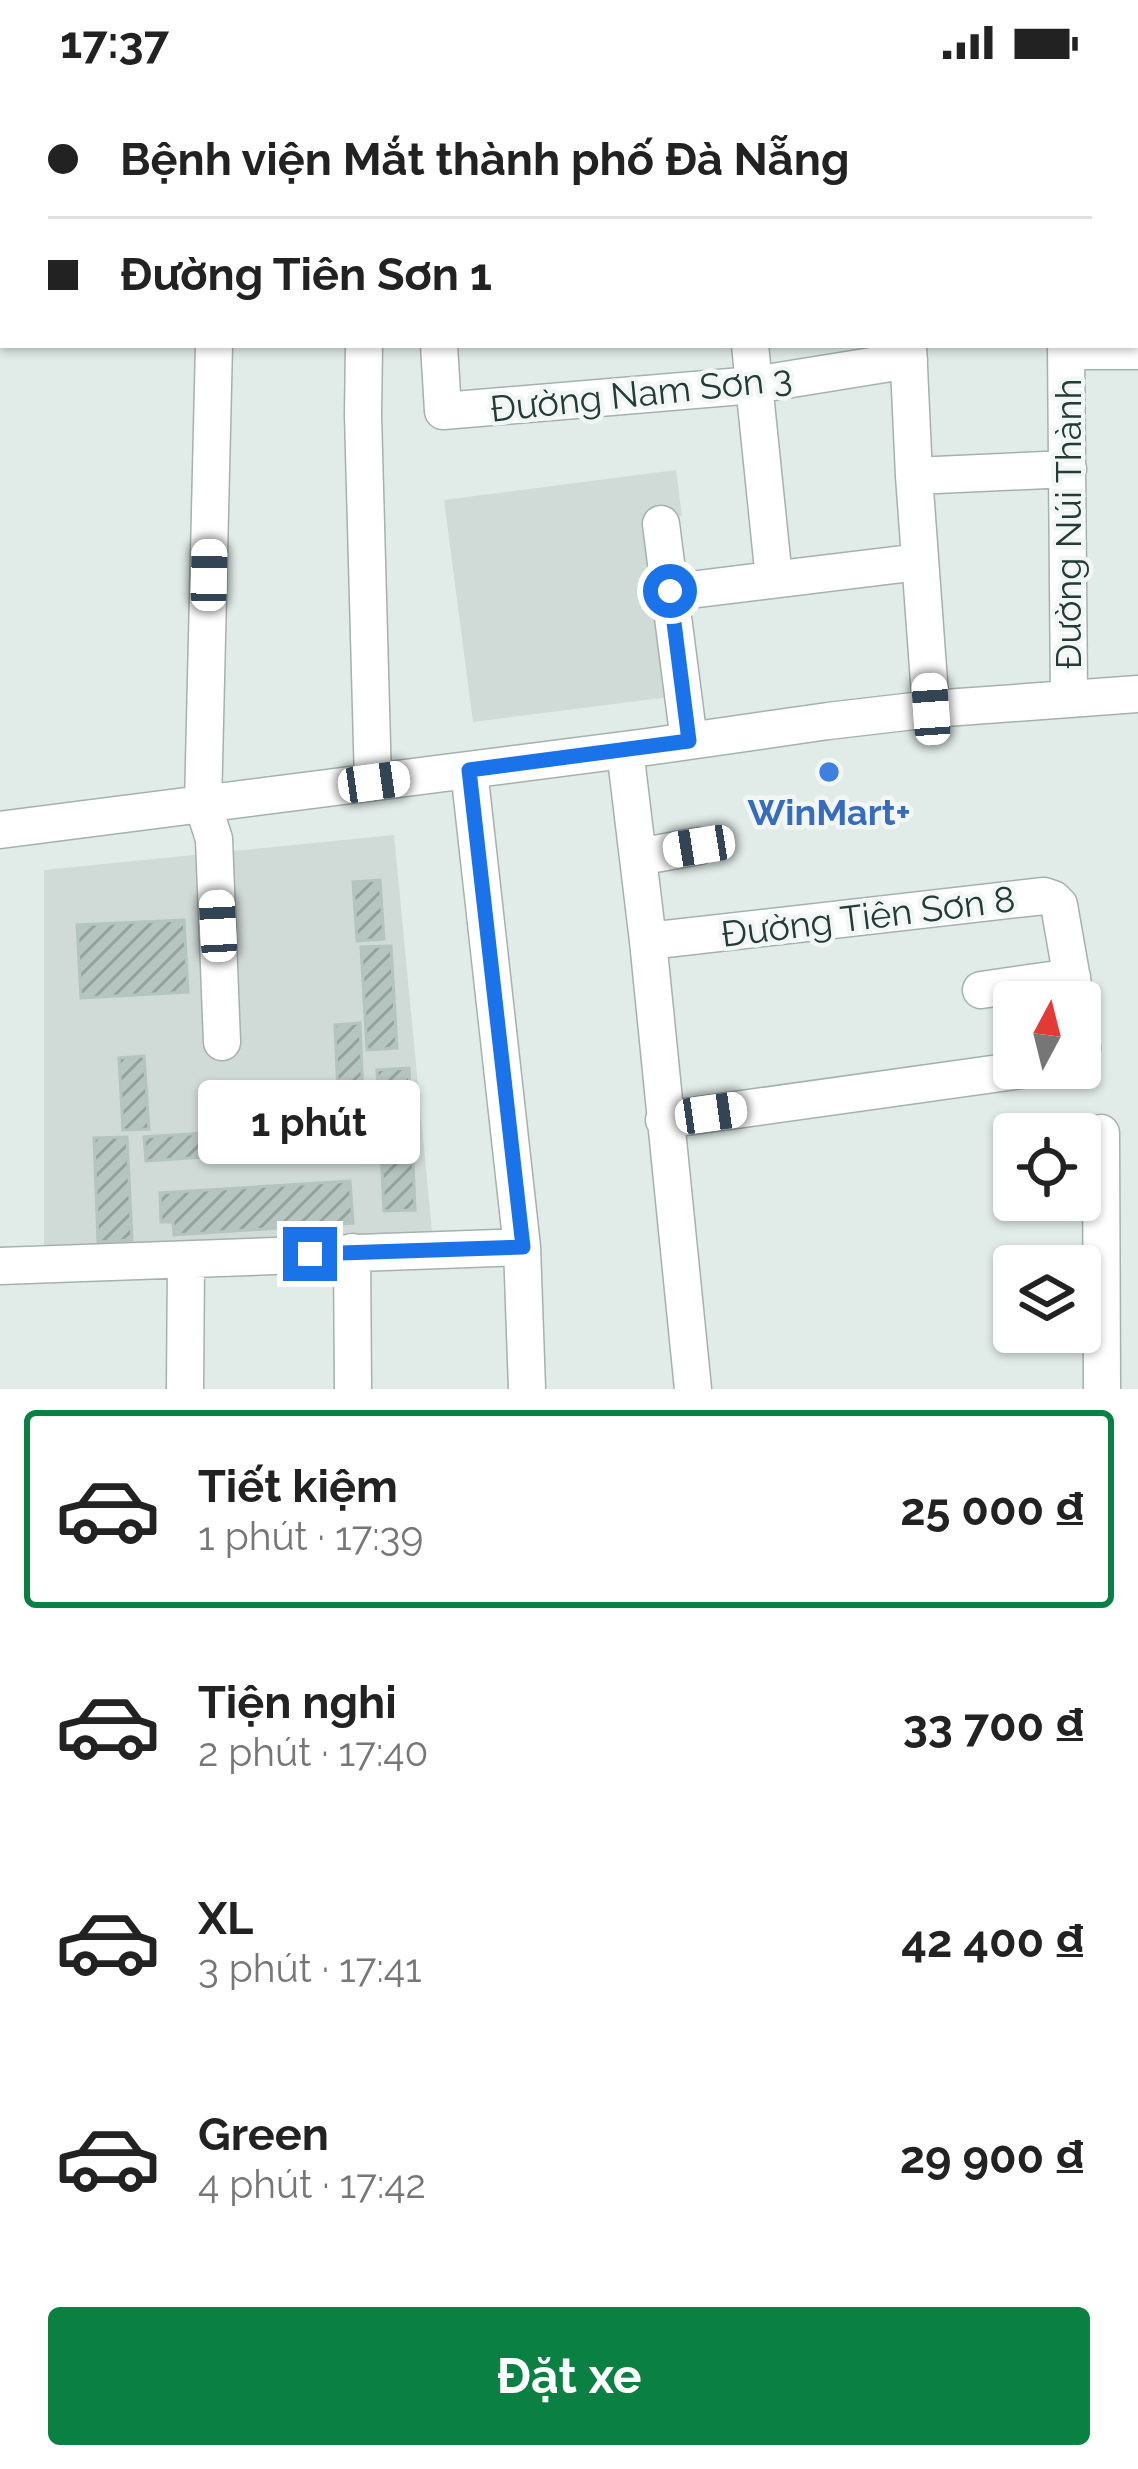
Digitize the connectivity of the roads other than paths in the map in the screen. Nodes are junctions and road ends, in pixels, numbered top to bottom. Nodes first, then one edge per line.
1 (214, 348) edge
2 (364, 348) edge
3 (439, 348) edge
4 (750, 348) edge
5 (1067, 348) edge
6 (1138, 351) edge
7 (909, 352) edge
8 (754, 386) junction
9 (1068, 469) junction
10 (914, 476) junction
11 (661, 524) dead end
12 (920, 562) junction
13 (774, 579) junction
14 (690, 590) dead end
15 (1138, 694) edge
16 (1069, 698) junction
17 (931, 709) junction
18 (689, 741) junction
19 (625, 750) junction
20 (469, 770) junction
21 (374, 782) junction
22 (203, 805) junction
23 (0, 830) edge
24 (699, 846) dead end
25 (638, 856) junction
26 (648, 941) junction
27 (1072, 981) edge
28 (981, 991) dead end
29 (993, 991) edge
30 (222, 1042) dead end
31 (993, 1074) edge
32 (664, 1120) junction
33 (1101, 1133) dead end
34 (523, 1247) junction
35 (352, 1252) junction
36 (186, 1260) junction
37 (0, 1266) edge
38 (1138, 1388) edge
39 (185, 1389) edge
40 (353, 1389) edge
41 (526, 1389) edge
42 (693, 1389) edge
43 (1102, 1389) edge
44 (1120, 1389) edge

1 - 22 street
2 - 21 street
3 - 8 street, Đường Nam Sơn 3
4 - 8 street
5 - 6 street, Đường Núi Thành
5 - 9 street, Đường Núi Thành
7 - 8 street, Đường Nam Sơn 3
7 - 10 street
8 - 13 street
9 - 10 street
9 - 16 street, Đường Núi Thành
10 - 12 street
11 - 18 street
12 - 13 street
12 - 17 street
13 - 14 street
15 - 16 street
16 - 17 street
17 - 18 street
18 - 19 street
19 - 20 street
19 - 25 street
20 - 21 street
20 - 34 street
21 - 22 street
22 - 23 street
22 - 30 street
24 - 25 street
25 - 26 street
26 - 27 street, Đường Tiên Sơn 8
26 - 32 street
28 - 29 street
31 - 32 street
32 - 42 street
33 - 43 street
34 - 35 street
34 - 41 street
35 - 36 street
35 - 40 street
36 - 37 street
36 - 39 street
38 - 44 street

